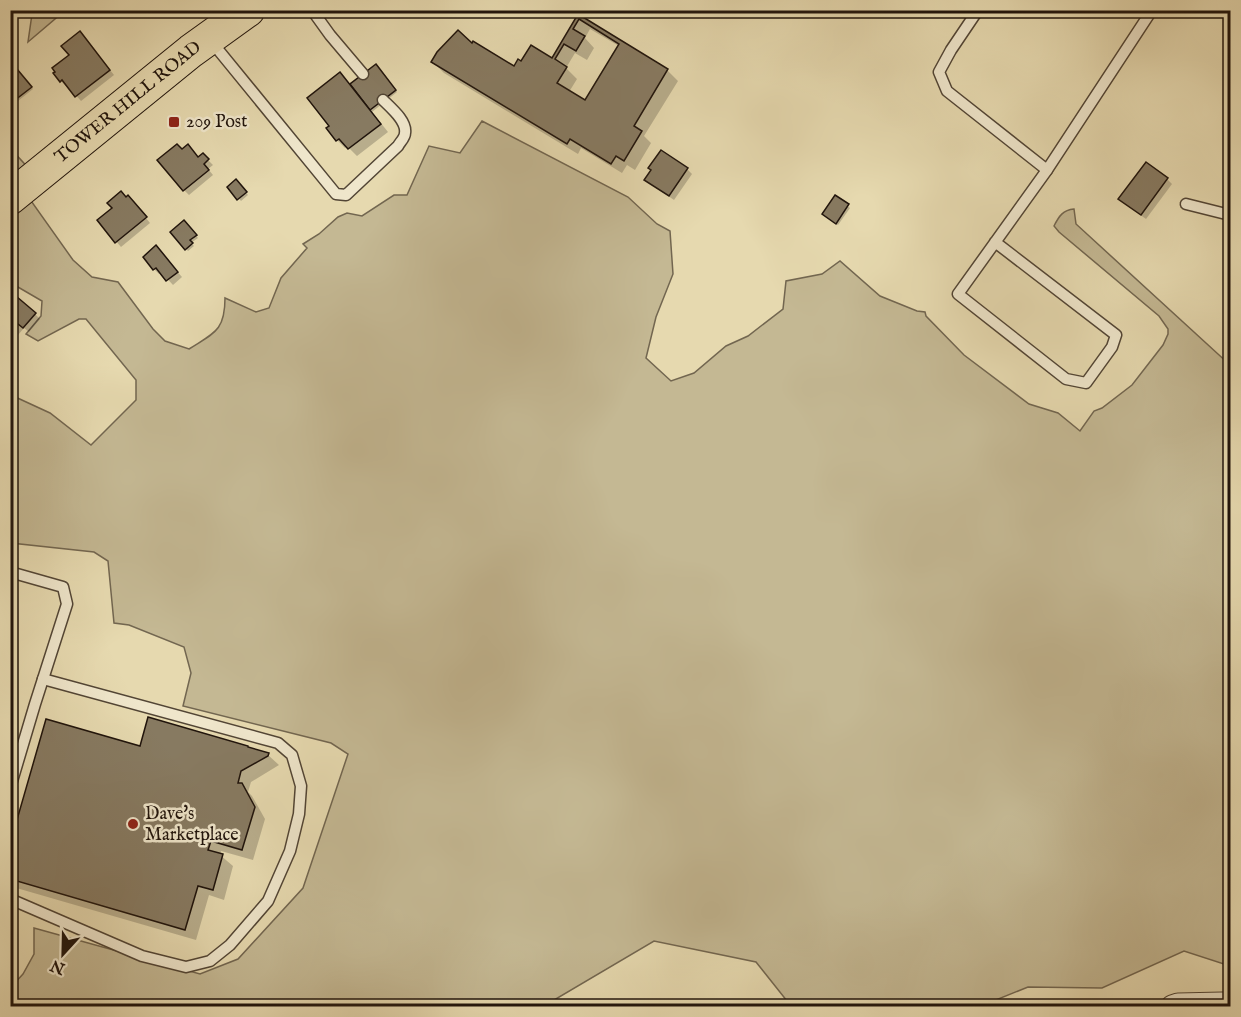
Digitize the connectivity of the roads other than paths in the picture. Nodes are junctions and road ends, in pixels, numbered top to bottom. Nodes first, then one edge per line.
1 (248, 10) edge
2 (312, 10) edge
3 (978, 10) edge
4 (1152, 10) edge
5 (209, 38) junction
6 (363, 74) dead end
7 (383, 100) dead end
8 (1047, 170) junction
9 (10, 198) edge
10 (1186, 204) dead end
11 (1230, 215) edge
12 (995, 242) junction
13 (10, 572) edge
14 (43, 679) junction
15 (10, 788) edge
16 (10, 899) edge
17 (1230, 1005) edge
18 (1172, 1006) edge

1 - 5 main road, TOWER HILL ROAD
2 - 6 lane
3 - 8 lane
4 - 8 lane
5 - 7 lane
5 - 9 main road, TOWER HILL ROAD
8 - 12 lane
10 - 11 lane
12 - 12 lane
13 - 14 lane
14 - 15 lane
14 - 16 lane
17 - 18 street

